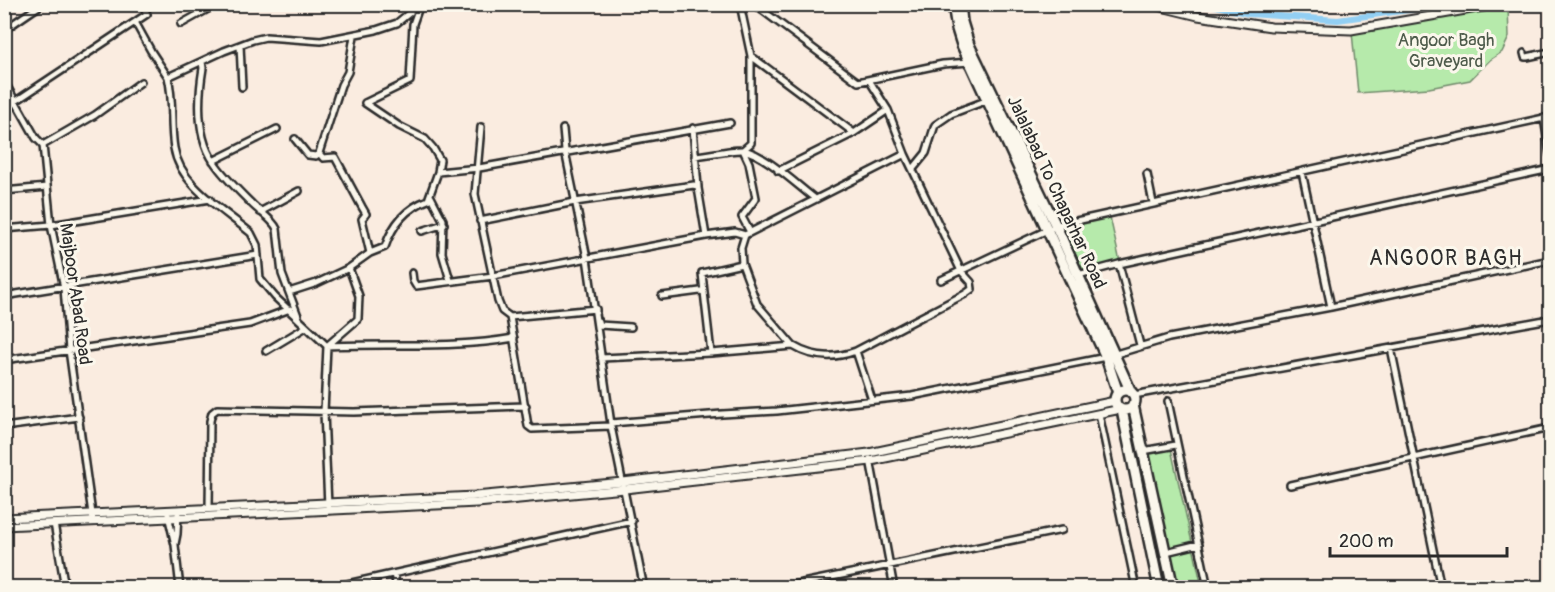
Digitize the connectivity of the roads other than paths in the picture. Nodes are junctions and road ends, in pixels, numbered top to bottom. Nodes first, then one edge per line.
1 (42, 4) edge
2 (142, 4) edge
3 (217, 4) edge
4 (740, 4) edge
5 (754, 4) edge
6 (953, 4) edge
7 (960, 4) edge
8 (1149, 4) edge
9 (1500, 4) edge
10 (419, 5) edge
11 (135, 22) junction
12 (181, 24) dead end
13 (4, 30) edge
14 (354, 36) junction
15 (240, 45) junction
16 (1551, 52) edge
17 (1524, 53) dead end
18 (751, 56) junction
19 (202, 62) junction
20 (970, 62) junction
21 (168, 78) junction
22 (869, 80) junction
23 (4, 81) edge
24 (141, 82) dead end
25 (242, 87) dead end
26 (16, 100) junction
27 (988, 100) junction
28 (4, 108) edge
29 (888, 111) junction
30 (1547, 118) edge
31 (730, 123) dead end
32 (481, 128) dead end
33 (693, 128) junction
34 (277, 129) dead end
35 (563, 129) dead end
36 (854, 133) junction
37 (295, 139) dead end
38 (43, 146) junction
39 (743, 150) junction
40 (565, 151) junction
41 (319, 153) junction
42 (905, 154) junction
43 (1551, 155) edge
44 (695, 156) junction
45 (213, 161) junction
46 (478, 168) junction
47 (913, 169) junction
48 (1551, 169) edge
49 (778, 171) junction
50 (438, 172) junction
51 (1302, 172) junction
52 (1147, 174) dead end
53 (46, 187) junction
54 (698, 188) junction
55 (431, 190) junction
56 (4, 191) edge
57 (299, 191) dead end
58 (814, 198) junction
59 (210, 199) junction
60 (575, 202) junction
61 (1153, 203) junction
62 (260, 212) junction
63 (480, 221) junction
64 (1312, 222) junction
65 (444, 224) junction
66 (51, 225) junction
67 (1052, 228) junction
68 (4, 230) edge
69 (422, 231) dead end
70 (748, 233) junction
71 (706, 236) junction
72 (370, 253) junction
73 (258, 255) junction
74 (587, 258) junction
75 (1551, 260) edge
76 (742, 264) junction
77 (1119, 264) junction
78 (349, 268) junction
79 (961, 271) junction
80 (412, 273) dead end
81 (493, 276) junction
82 (1074, 277) junction
83 (450, 280) junction
84 (941, 280) dead end
85 (64, 288) junction
86 (289, 292) junction
87 (704, 292) junction
88 (662, 296) dead end
89 (4, 297) edge
90 (1331, 307) junction
91 (290, 309) junction
92 (596, 309) junction
93 (298, 317) junction
94 (510, 317) junction
95 (1551, 319) edge
96 (306, 327) junction
97 (631, 327) dead end
98 (514, 338) junction
99 (1140, 345) junction
100 (327, 346) junction
101 (793, 346) junction
102 (1391, 348) junction
103 (69, 350) junction
104 (266, 351) dead end
105 (856, 351) junction
106 (711, 353) junction
107 (1110, 355) junction
108 (601, 358) junction
109 (4, 360) edge
110 (1132, 393) junction
111 (872, 400) junction
112 (1168, 401) dead end
113 (1119, 403) junction
114 (1133, 405) junction
115 (526, 406) junction
116 (324, 412) junction
117 (1099, 414) junction
118 (79, 417) junction
119 (611, 424) junction
120 (4, 427) edge
121 (1551, 428) edge
122 (1176, 445) junction
123 (1143, 451) junction
124 (870, 457) junction
125 (1413, 457) junction
126 (1290, 484) dead end
127 (624, 485) junction
128 (328, 507) junction
129 (209, 509) junction
130 (168, 514) junction
131 (178, 514) junction
132 (4, 518) edge
133 (92, 518) junction
134 (632, 521) junction
135 (54, 523) junction
136 (4, 526) edge
137 (1062, 530) dead end
138 (1199, 544) junction
139 (175, 545) junction
140 (1166, 552) junction
141 (889, 563) junction
142 (394, 574) junction
143 (65, 588) edge
144 (180, 588) edge
145 (329, 588) edge
146 (397, 588) edge
147 (644, 588) edge
148 (778, 588) edge
149 (894, 588) edge
150 (1136, 588) edge
151 (1159, 588) edge
152 (1173, 588) edge
153 (1208, 588) edge
154 (1441, 588) edge

1 - 13 street
2 - 11 street
3 - 12 street
4 - 18 street
5 - 22 street
6 - 20 main road, Jalalabad To Chaparhar Road
7 - 67 main road, Jalalabad To Chaparhar Road
8 - 9 street
10 - 14 street
10 - 50 street
11 - 21 street
11 - 26 street
14 - 15 street
14 - 41 street
15 - 19 street
15 - 25 street
16 - 17 street
18 - 36 street
18 - 39 street
19 - 21 street
19 - 45 street
20 - 22 street
20 - 27 main road, Jalalabad To Chaparhar Road
21 - 59 street
22 - 29 street
23 - 26 street, Majboor Abad Road
24 - 38 street
26 - 28 street
26 - 38 street, Majboor Abad Road
27 - 47 street
27 - 67 main road, Jalalabad To Chaparhar Road
29 - 36 street
29 - 42 street
30 - 43 street
30 - 51 street
31 - 33 street
32 - 46 street
33 - 40 street
33 - 44 street
34 - 45 street
35 - 40 street
36 - 49 street
37 - 41 street
38 - 53 street, Majboor Abad Road
39 - 44 street
39 - 49 street
39 - 70 street
40 - 46 street
40 - 60 street
41 - 72 street
42 - 47 street
42 - 58 street
44 - 54 street
45 - 62 street
46 - 50 street
46 - 63 street
47 - 79 street
48 - 64 street
49 - 58 street
50 - 55 street
51 - 61 street
51 - 64 street
52 - 61 street
53 - 56 street
53 - 66 street, Majboor Abad Road
54 - 60 street
54 - 71 street
55 - 65 street
55 - 72 street
57 - 62 street
58 - 70 street
59 - 66 street
59 - 73 street
60 - 63 street
60 - 74 street
61 - 67 street
62 - 86 street
63 - 81 street
64 - 77 street
64 - 90 street
65 - 69 street
65 - 83 street
66 - 68 street
66 - 85 street, Majboor Abad Road
67 - 79 street
67 - 82 main road, Jalalabad To Chaparhar Road
70 - 71 street
70 - 76 street
71 - 74 street
72 - 78 street
73 - 85 street
73 - 91 street
74 - 81 street
74 - 92 street
75 - 90 street
76 - 87 street
76 - 101 street
77 - 82 street
77 - 99 street
78 - 86 street
78 - 100 street
79 - 84 street
79 - 105 street
80 - 83 street
81 - 83 street
81 - 94 street
82 - 107 main road, Jalalabad To Chaparhar Road
85 - 89 street
85 - 103 street, Majboor Abad Road
86 - 93 street
87 - 88 street
87 - 106 street
90 - 99 street
91 - 93 street
91 - 103 street
92 - 94 street
92 - 97 street
92 - 108 street
93 - 96 street
94 - 98 street
95 - 102 street
96 - 100 street
96 - 104 street
98 - 100 street
98 - 115 street
99 - 107 street
100 - 116 street
101 - 105 street
101 - 106 street
102 - 110 street
102 - 125 street
103 - 109 street
103 - 118 street, Majboor Abad Road
105 - 111 street
106 - 108 street
107 - 110 main road, Jalalabad To Chaparhar Road
107 - 111 street
107 - 113 main road, Jalalabad To Chaparhar Road
108 - 119 street
110 - 113 main road
110 - 114 main road
111 - 119 street
112 - 122 street
113 - 114 main road
113 - 117 street
113 - 124 street
113 - 151 main road, Jalalabad To Chaparhar Road
114 - 123 main road
115 - 116 street
115 - 119 street
116 - 128 street
116 - 129 street
117 - 124 street
117 - 150 street
118 - 120 street
118 - 133 street, Majboor Abad Road
119 - 127 street
121 - 125 street
122 - 123 street
122 - 138 street
123 - 140 main road
124 - 127 street
124 - 141 street
125 - 126 street
125 - 154 street
127 - 128 street
127 - 134 street
128 - 129 street
128 - 131 street
129 - 131 street
130 - 131 street
130 - 133 street
130 - 139 street
131 - 139 street
132 - 133 street
133 - 135 street
134 - 142 street
134 - 147 street
135 - 136 street
135 - 143 street
137 - 141 street
138 - 140 street
138 - 153 street
139 - 144 street
140 - 152 main road
141 - 148 street
141 - 149 street
142 - 145 street
142 - 146 street

